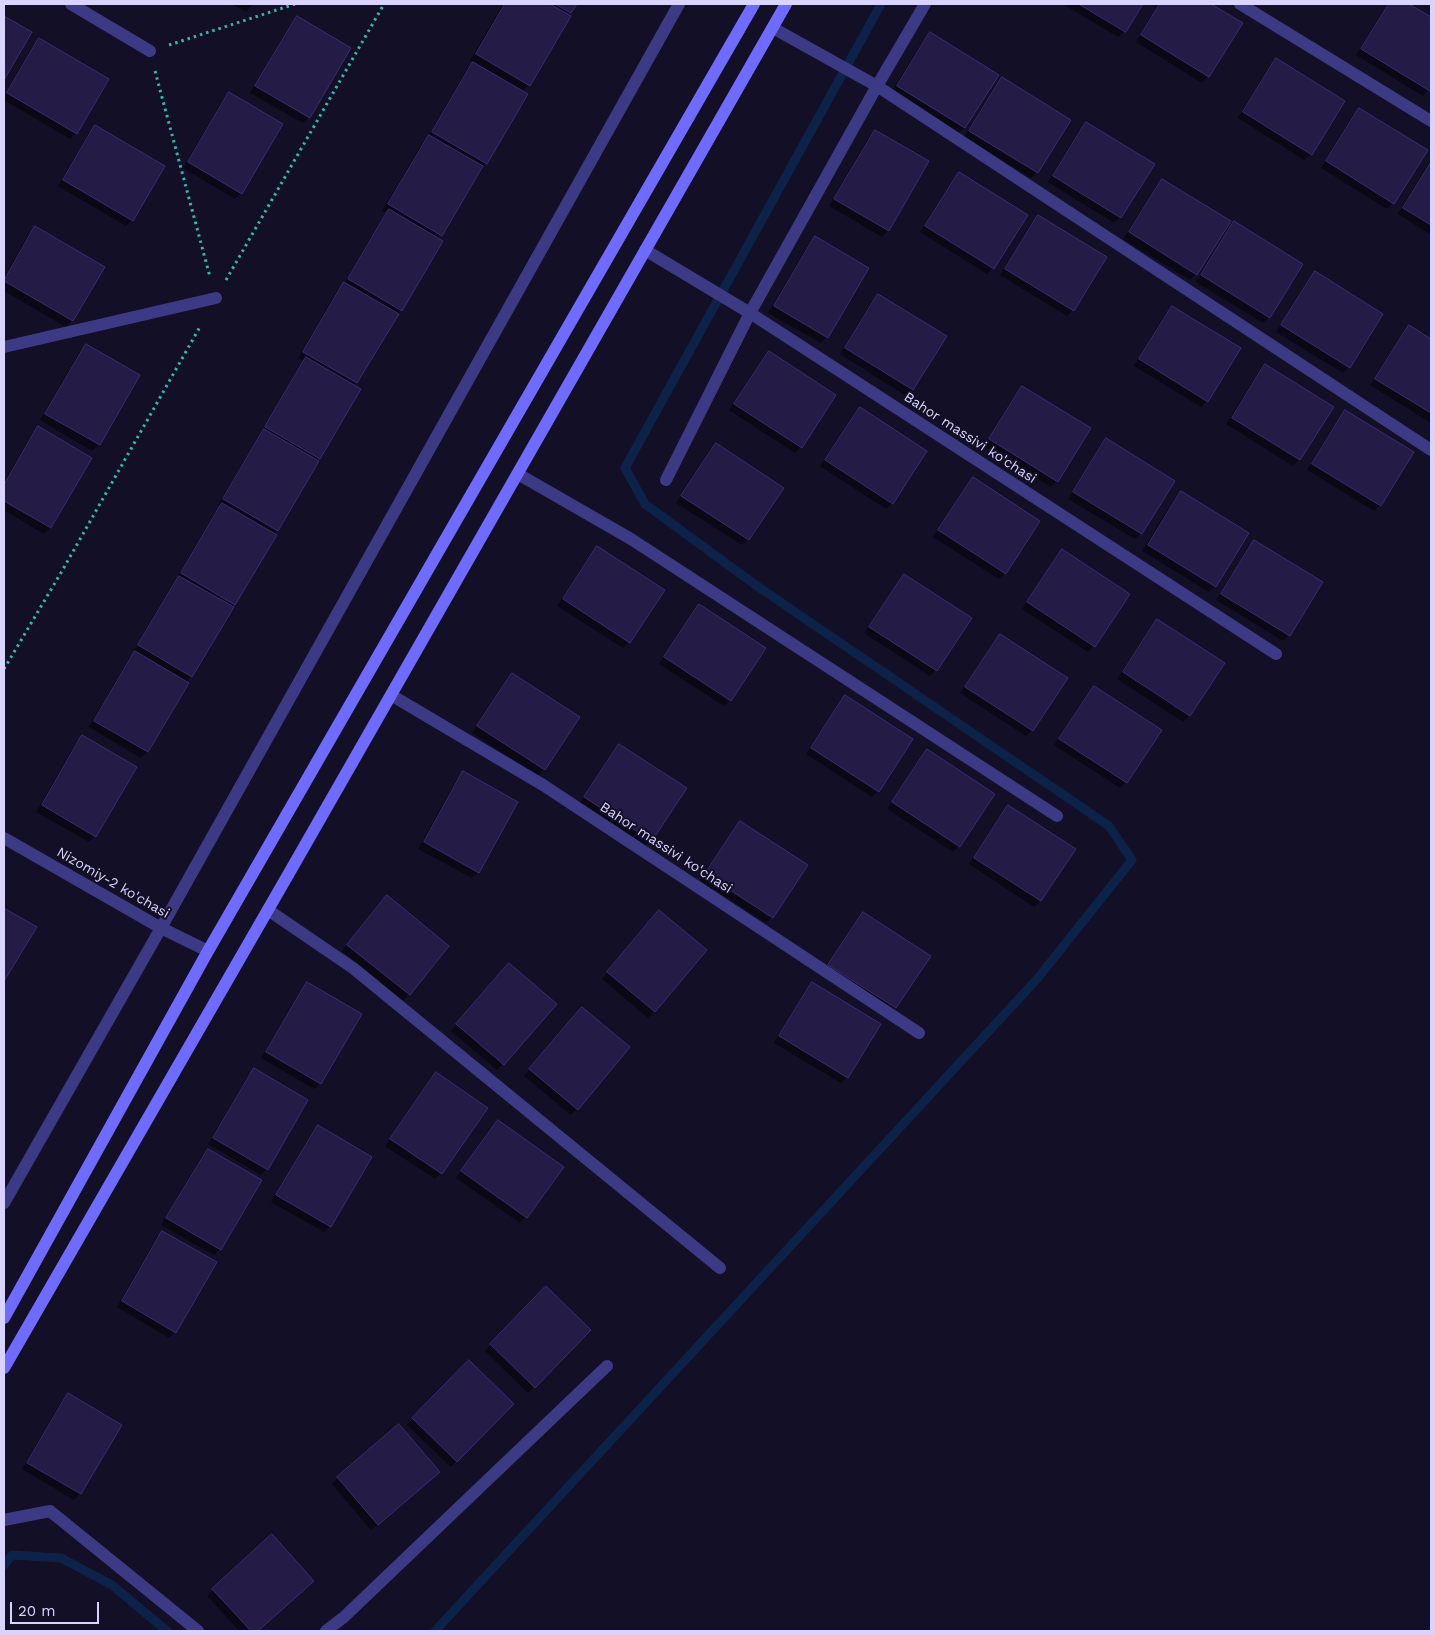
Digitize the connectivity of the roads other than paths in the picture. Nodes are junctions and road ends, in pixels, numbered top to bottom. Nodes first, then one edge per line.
1 (71, 4) edge
2 (679, 4) edge
3 (754, 4) edge
4 (786, 4) edge
5 (925, 4) edge
6 (1240, 4) edge
7 (773, 28) junction
8 (150, 51) road end
9 (877, 86) junction
10 (1431, 122) edge
11 (645, 250) junction
12 (216, 298) road end
13 (750, 313) junction
14 (4, 347) edge
15 (1431, 450) edge
16 (518, 474) junction
17 (666, 480) dead end
18 (1276, 654) dead end
19 (391, 696) junction
20 (1057, 816) dead end
21 (4, 838) edge
22 (268, 910) junction
23 (161, 928) junction
24 (208, 951) junction
25 (919, 1033) dead end
26 (4, 1203) edge
27 (720, 1268) dead end
28 (4, 1318) edge
29 (607, 1366) dead end
30 (4, 1368) edge
31 (4, 1520) edge
32 (198, 1631) edge
33 (326, 1631) edge

1 - 8 street
2 - 23 street
3 - 24 main road
4 - 7 main road
5 - 9 street
6 - 10 street
7 - 9 street
7 - 11 main road
9 - 13 street
9 - 15 street
11 - 13 street, Bahor massivi ko'chasi
11 - 16 main road
12 - 14 street
13 - 17 street
13 - 18 street, Bahor massivi ko'chasi
16 - 19 main road
16 - 20 street
19 - 22 main road
19 - 25 street, Bahor massivi ko'chasi
21 - 23 street, Nizomiy-2 ko'chasi
22 - 27 street
22 - 30 main road
23 - 24 street, Nizomiy-2 ko'chasi
23 - 26 street
24 - 28 main road
29 - 33 street
31 - 32 street

